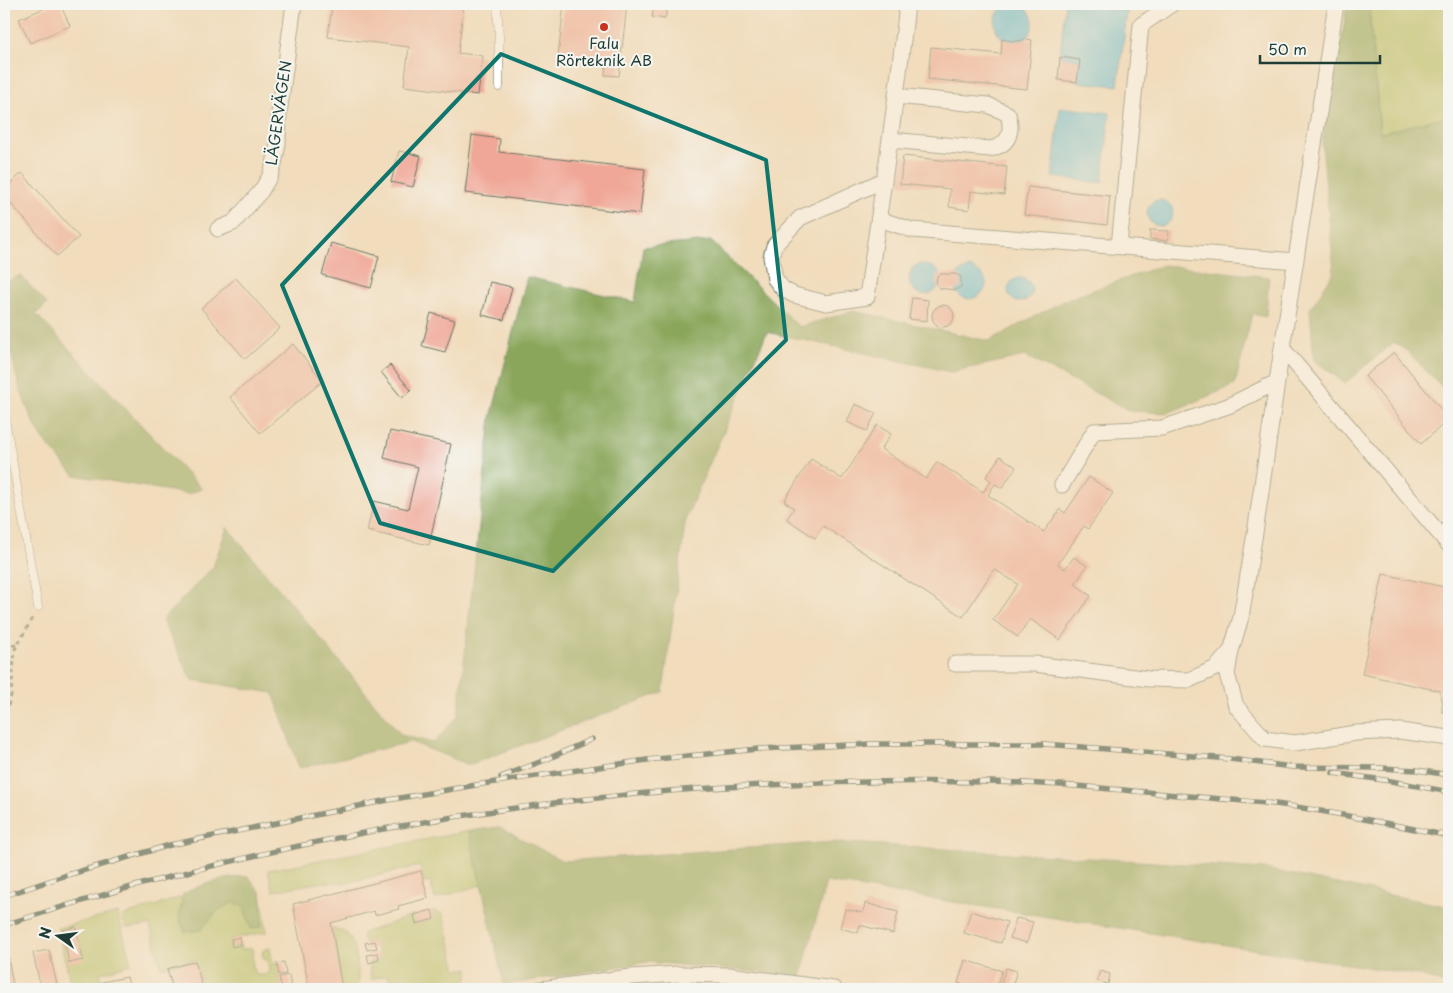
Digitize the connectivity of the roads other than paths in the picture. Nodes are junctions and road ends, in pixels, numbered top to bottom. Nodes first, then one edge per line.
1 (294, 4) edge
2 (497, 4) edge
3 (907, 4) edge
4 (1172, 4) edge
5 (1336, 4) edge
6 (499, 87) dead end
7 (896, 96) junction
8 (890, 140) junction
9 (884, 180) junction
10 (879, 218) junction
11 (218, 229) dead end
12 (1119, 246) junction
13 (1296, 261) junction
14 (1282, 348) junction
15 (1277, 382) junction
16 (4, 413) edge
17 (1062, 485) dead end
18 (1449, 545) edge
19 (38, 608) road end
20 (1231, 651) junction
21 (955, 664) dead end
22 (1449, 738) edge
23 (541, 989) edge
24 (834, 989) edge

1 - 11 street, LÄGERVÄGEN
2 - 6 lane
3 - 7 street
4 - 12 street
5 - 13 street
7 - 8 street
7 - 8 street
8 - 9 street
9 - 10 street
9 - 10 street
10 - 12 street
12 - 13 street
13 - 14 street
14 - 15 street
14 - 18 street
15 - 17 street
15 - 20 street
16 - 19 lane
20 - 21 street
20 - 22 street
23 - 24 street

